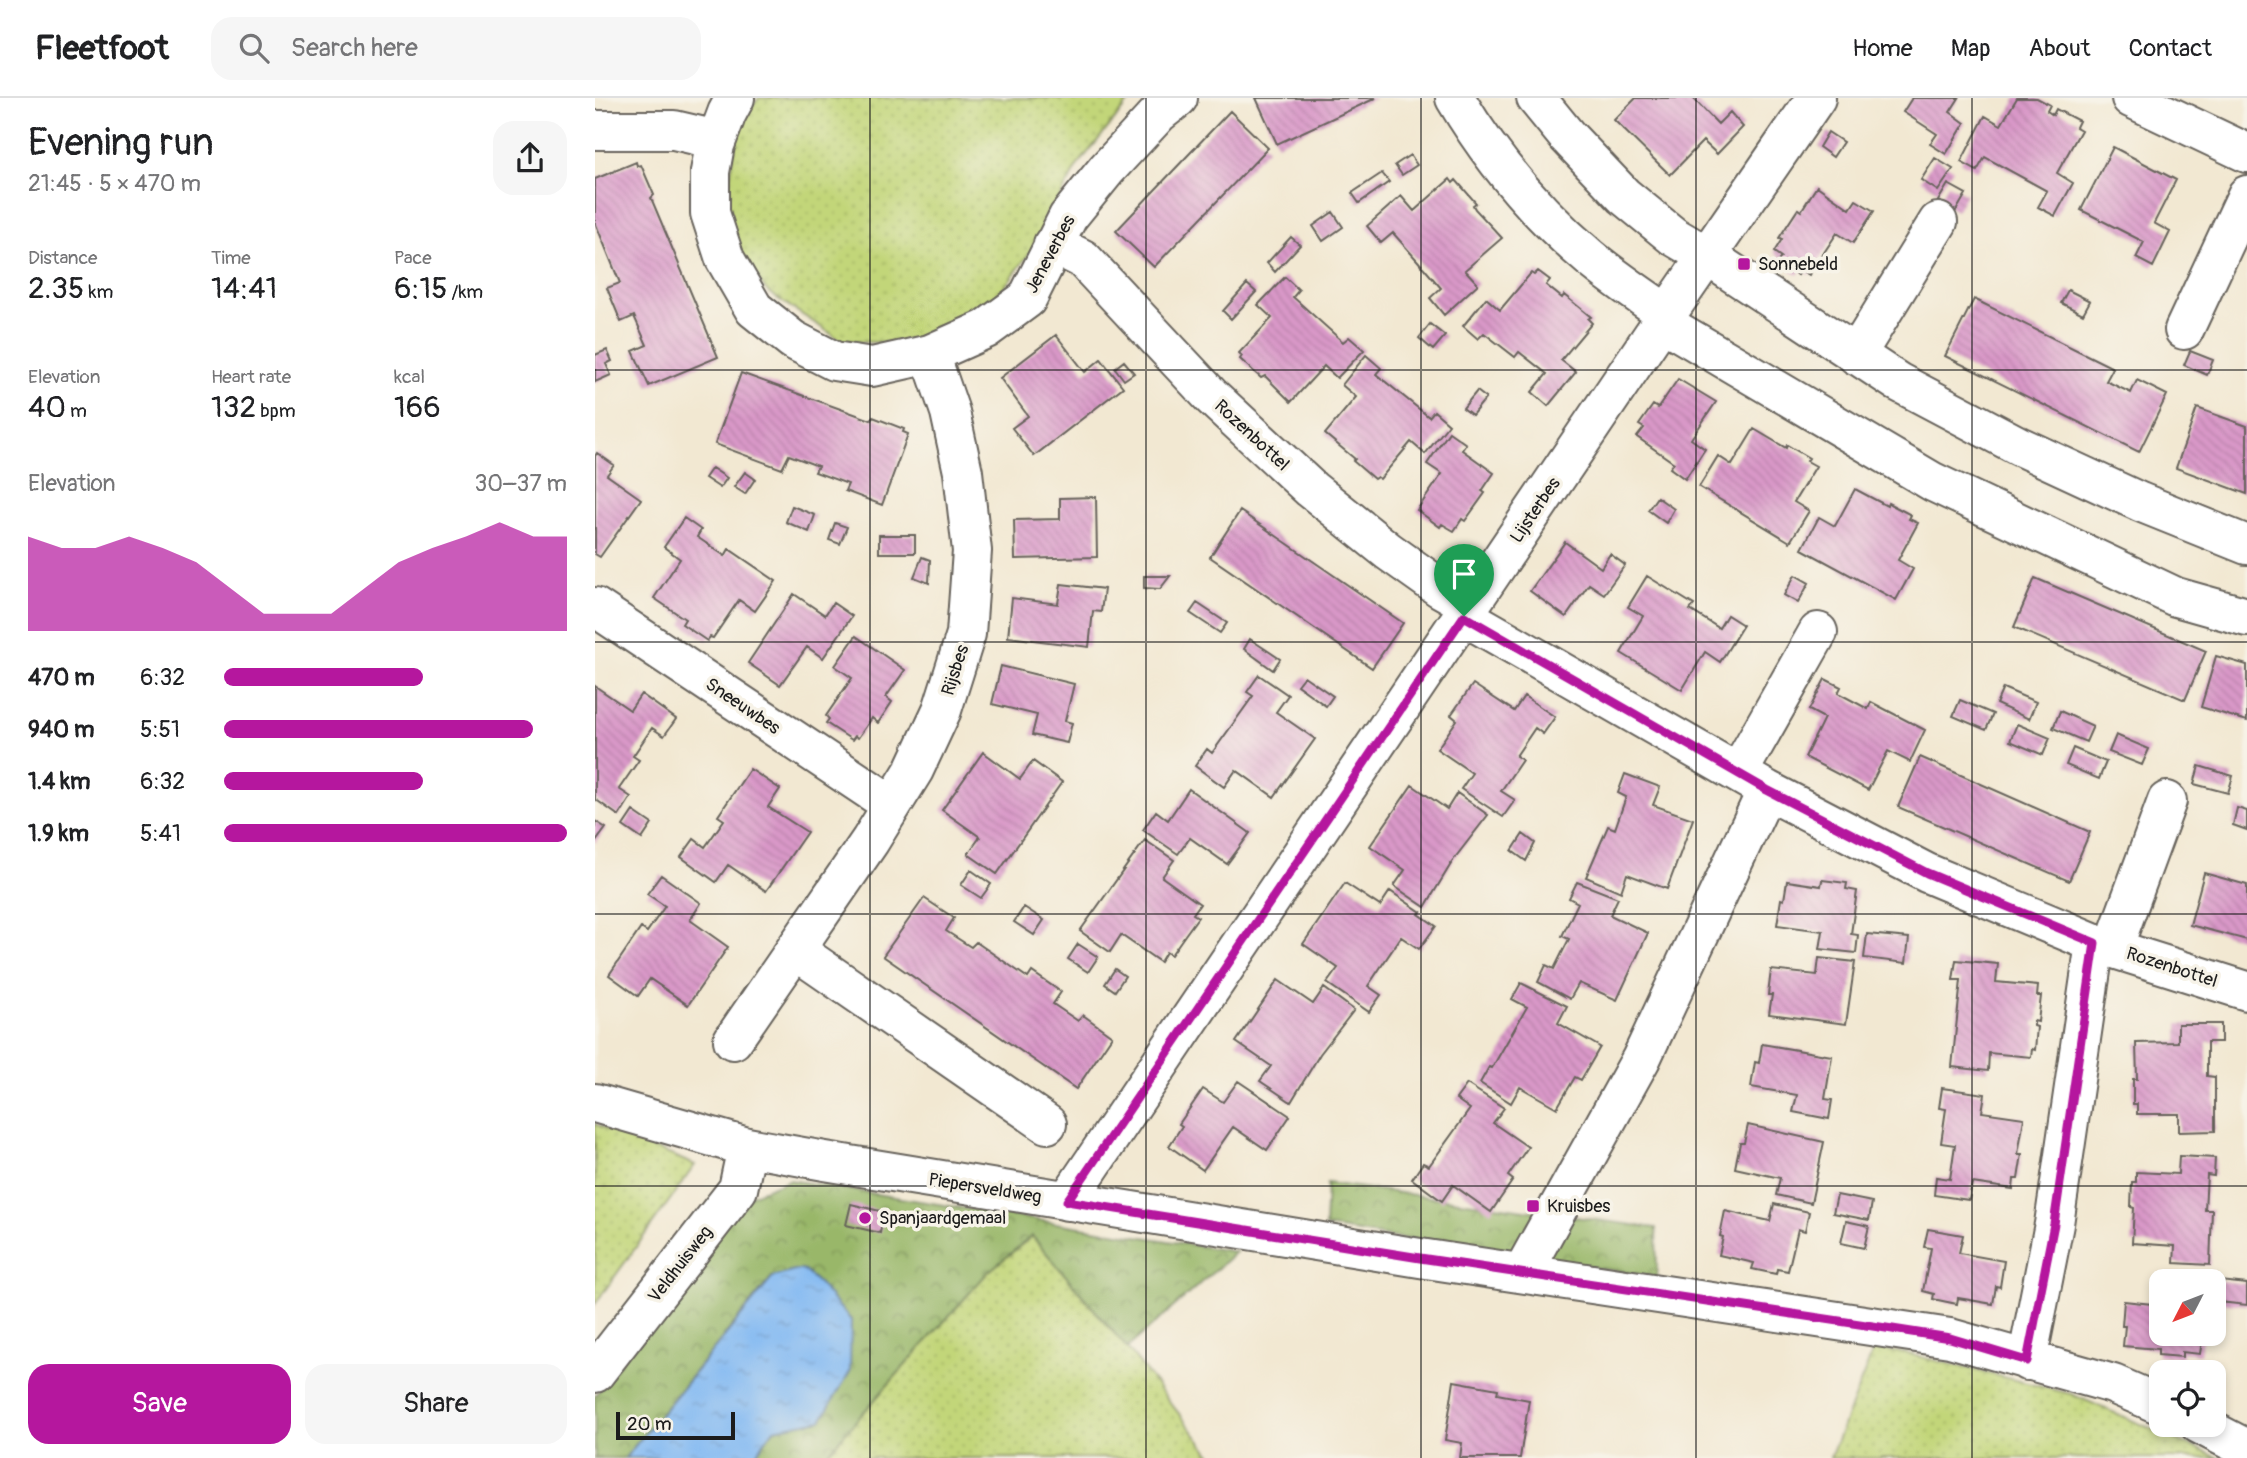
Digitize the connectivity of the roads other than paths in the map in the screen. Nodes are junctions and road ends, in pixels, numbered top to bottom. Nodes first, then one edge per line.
1 (736, 98) edge
2 (1178, 98) edge
3 (1455, 98) edge
4 (1536, 98) edge
5 (1816, 98) edge
6 (2131, 98) edge
7 (595, 130) edge
8 (717, 140) junction
9 (2247, 153) edge
10 (2247, 195) edge
11 (1938, 222) dead end
12 (1053, 244) junction
13 (1707, 256) junction
14 (1664, 318) junction
15 (2184, 330) dead end
16 (930, 354) junction
17 (1856, 355) junction
18 (2247, 545) edge
19 (595, 607) edge
20 (1467, 611) junction
21 (2247, 617) edge
22 (1818, 632) dead end
23 (1753, 781) junction
24 (2167, 801) dead end
25 (892, 805) junction
26 (2104, 946) junction
27 (795, 950) junction
28 (2247, 991) edge
29 (733, 1040) dead end
30 (595, 1102) edge
31 (1047, 1124) dead end
32 (747, 1147) junction
33 (1067, 1201) junction
34 (1522, 1273) junction
35 (2027, 1361) junction
36 (595, 1373) edge
37 (2149, 1400) edge
38 (2224, 1437) edge
39 (2247, 1449) edge

1 - 8 street, Jeneverbes
2 - 12 street, Jeneverbes
3 - 14 street
4 - 13 street
5 - 13 street, Lijsterbes
6 - 9 street
7 - 8 street
8 - 16 street, Jeneverbes
10 - 15 street
11 - 17 street
12 - 16 street, Jeneverbes
12 - 20 street, Rozenbottel
13 - 14 street, Lijsterbes
13 - 17 street
14 - 20 street, Lijsterbes
14 - 21 street
16 - 25 street, Rijsbes
17 - 18 street
19 - 25 street, Sneeuwbes
20 - 23 street, Rozenbottel
20 - 33 street, Lijsterbes
22 - 23 street
23 - 26 street, Rozenbottel
23 - 34 street
24 - 26 street
25 - 27 street, Rijsbes
26 - 28 street, Rozenbottel
26 - 35 street
27 - 29 street, Rijsbes
27 - 31 street
30 - 32 street, Piepersveldweg
32 - 33 street, Piepersveldweg
32 - 36 street, Veldhuisweg
33 - 34 street, Piepersveldweg
34 - 35 street, Piepersveldweg
35 - 37 street, Piepersveldweg
38 - 39 street

